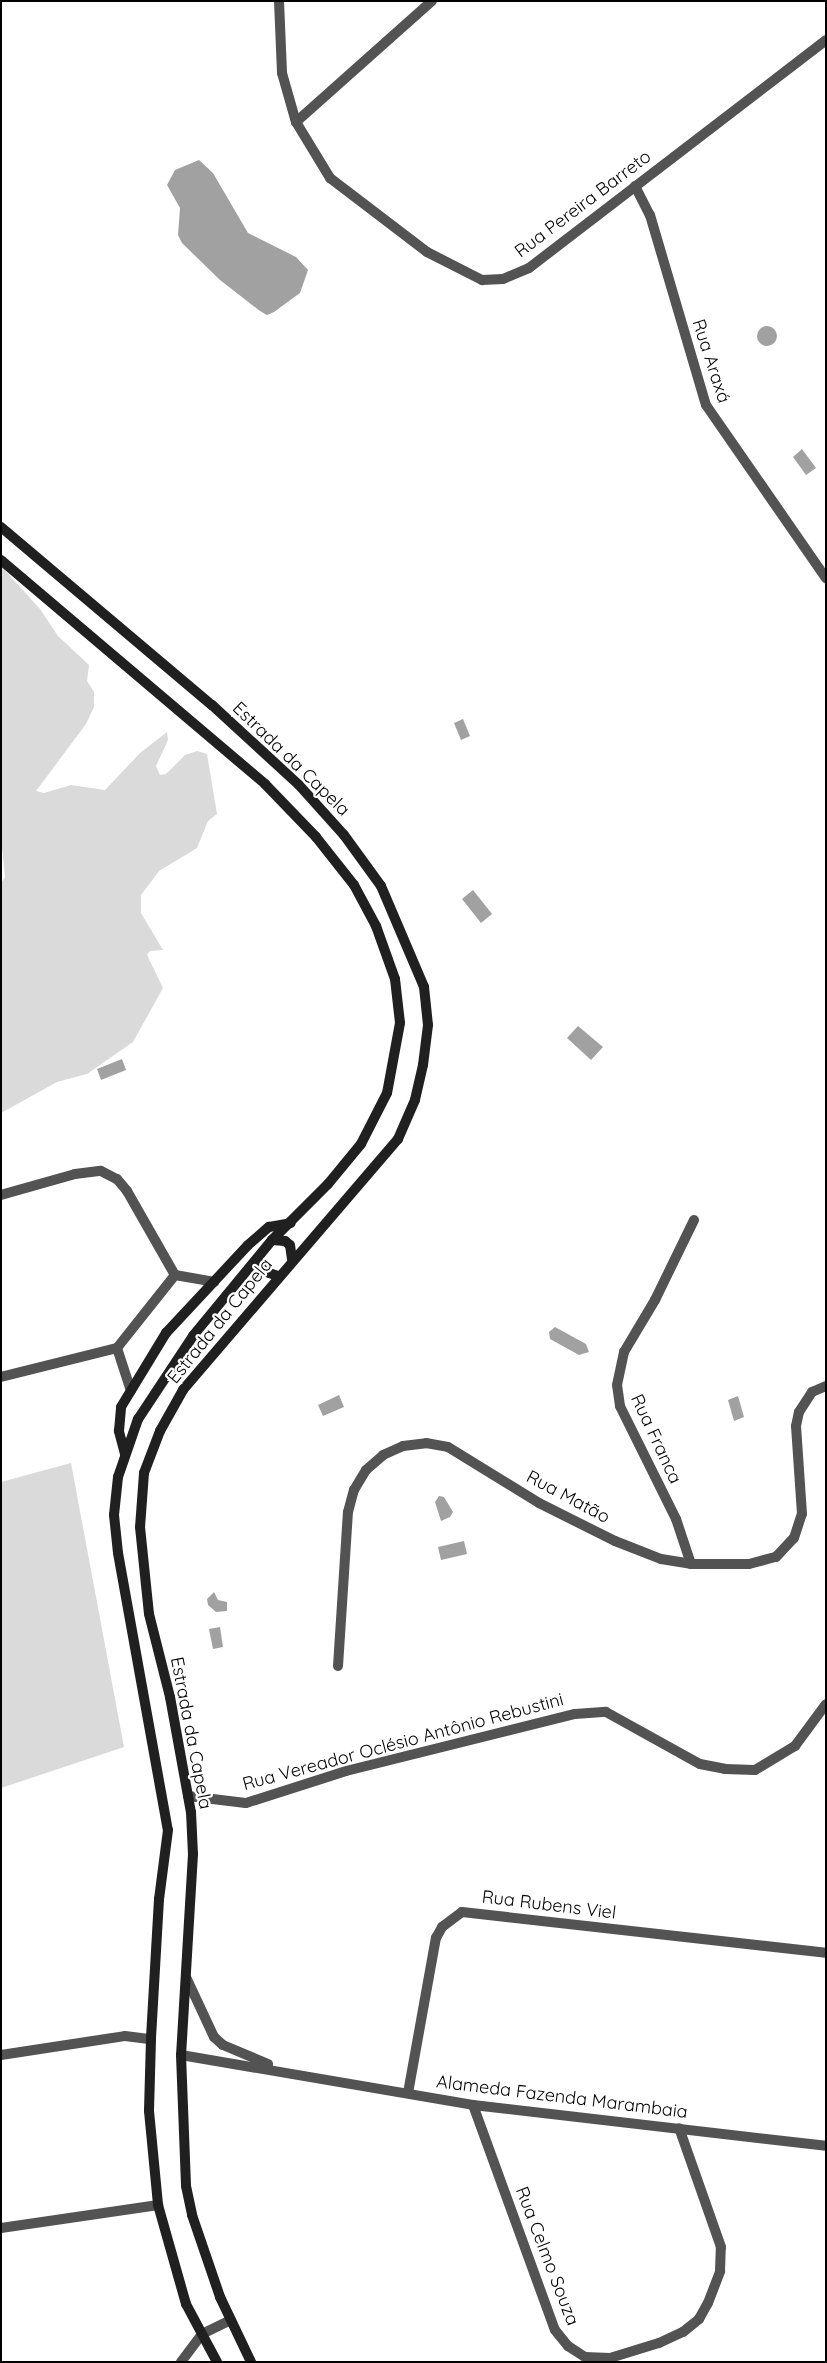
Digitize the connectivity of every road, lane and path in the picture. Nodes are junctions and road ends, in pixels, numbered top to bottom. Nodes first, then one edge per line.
1 (279, 1) edge
2 (432, 1) edge
3 (826, 40) edge
4 (296, 122) junction
5 (635, 186) junction
6 (1, 527) edge
7 (1, 560) edge
8 (826, 578) edge
9 (1, 1195) edge
10 (694, 1220) dead end
11 (292, 1223) junction
12 (272, 1240) junction
13 (258, 1259) junction
14 (292, 1260) junction
15 (175, 1275) junction
16 (278, 1276) junction
17 (214, 1282) junction
18 (117, 1348) junction
19 (1, 1377) edge
20 (826, 1386) edge
21 (130, 1391) junction
22 (125, 1454) junction
23 (691, 1564) junction
24 (338, 1666) dead end
25 (826, 1704) edge
26 (188, 1796) junction
27 (826, 1953) edge
28 (186, 1977) junction
29 (151, 2039) junction
30 (1, 2055) edge
31 (182, 2055) junction
32 (295, 2074) junction
33 (408, 2094) junction
34 (473, 2104) junction
35 (678, 2128) junction
36 (826, 2146) edge
37 (158, 2205) junction
38 (1, 2228) edge
39 (231, 2320) junction
40 (202, 2334) junction
41 (247, 2361) edge
42 (181, 2362) edge
43 (216, 2362) edge

1 - 4 street, Rua Pereira Barreto
2 - 4 street
3 - 5 street, Rua Pereira Barreto
4 - 5 street, Rua Pereira Barreto
5 - 8 street, Rua Araxá
6 - 14 main road, Estrada da Capela
7 - 11 main road, Estrada da Capela
9 - 15 street
10 - 23 street, Rua Franca
11 - 12 main road, Estrada da Capela
11 - 17 main road
12 - 13 main road, Estrada da Capela
12 - 14 main road
13 - 16 main road
13 - 22 main road, Estrada da Capela
14 - 16 main road, Estrada da Capela
15 - 17 street
15 - 18 street
16 - 26 main road, Estrada da Capela
17 - 21 main road
18 - 19 street
18 - 21 street
20 - 23 street, Rua Matão
21 - 22 main road
22 - 29 main road, Estrada da Capela
23 - 24 street, Rua Matão
25 - 26 street, Rua Vereador Oclésio Antônio Rebustini
26 - 28 main road, Estrada da Capela
27 - 33 street, Rua Rubens Viel
28 - 31 main road, Estrada da Capela
28 - 32 street, Alameda Fazenda Marambaia
29 - 30 street
29 - 37 main road, Estrada da Capela
31 - 32 street, Alameda Fazenda Marambaia
31 - 39 main road, Estrada da Capela
32 - 33 street, Alameda Fazenda Marambaia
33 - 34 street, Alameda Fazenda Marambaia
34 - 35 street, Alameda Fazenda Marambaia
34 - 35 street, Rua Celmo Souza
35 - 36 street, Alameda Fazenda Marambaia
37 - 38 street
37 - 40 main road, Estrada da Capela
39 - 40 street
39 - 41 main road, Estrada da Capela
40 - 42 street
40 - 43 main road, Estrada da Capela

